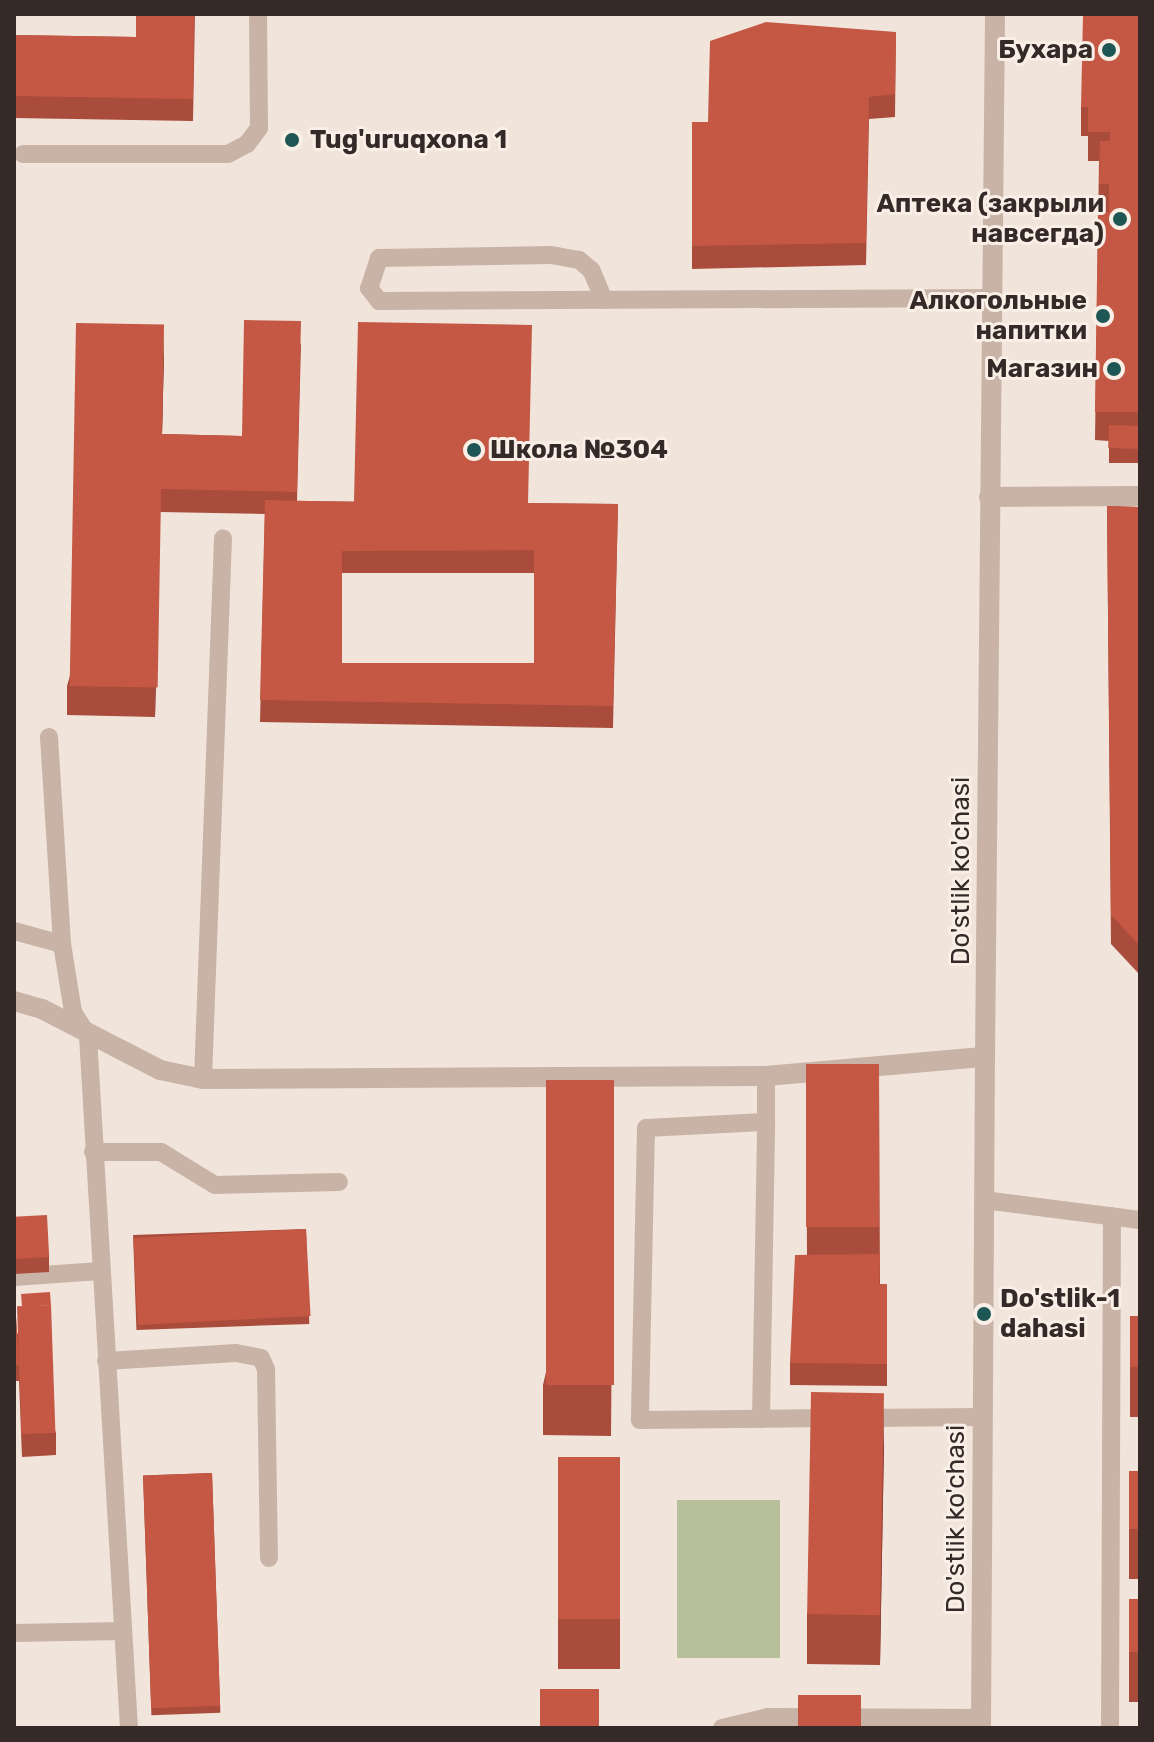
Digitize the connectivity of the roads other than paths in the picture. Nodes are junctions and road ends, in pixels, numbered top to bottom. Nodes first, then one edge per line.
1 (258, 14) edge
2 (995, 14) edge
3 (23, 154) dead end
4 (990, 298) junction
5 (604, 300) junction
6 (1140, 496) edge
7 (989, 497) junction
8 (223, 538) dead end
9 (49, 737) dead end
10 (14, 931) edge
11 (62, 944) junction
12 (14, 1001) edge
13 (88, 1036) junction
14 (985, 1057) junction
15 (766, 1076) junction
16 (203, 1079) junction
17 (766, 1122) junction
18 (93, 1152) junction
19 (339, 1182) dead end
20 (984, 1200) junction
21 (1112, 1216) junction
22 (1140, 1220) edge
23 (100, 1271) junction
24 (14, 1277) edge
25 (106, 1361) junction
26 (983, 1417) junction
27 (761, 1419) junction
28 (269, 1558) dead end
29 (123, 1631) junction
30 (14, 1633) edge
31 (981, 1723) edge
32 (129, 1728) edge
33 (722, 1728) edge
34 (1110, 1728) edge

1 - 3 lane
2 - 4 street, Do'stlik ko'chasi
4 - 5 lane
4 - 7 street, Do'stlik ko'chasi
5 - 5 lane
6 - 7 street
7 - 14 street, Do'stlik ko'chasi
8 - 16 lane
9 - 11 lane
10 - 11 lane
11 - 13 lane
12 - 13 street
13 - 16 street
13 - 18 lane
14 - 15 street
14 - 20 street, Do'stlik ko'chasi
15 - 16 street
15 - 17 lane
17 - 27 lane
17 - 27 lane
18 - 19 lane
18 - 23 lane
20 - 21 lane
20 - 26 street, Do'stlik ko'chasi
21 - 22 lane
21 - 34 lane
23 - 24 lane
23 - 25 lane
25 - 28 lane
25 - 29 lane
26 - 27 lane
26 - 31 street, Do'stlik ko'chasi
29 - 30 lane
29 - 32 lane
31 - 33 lane

